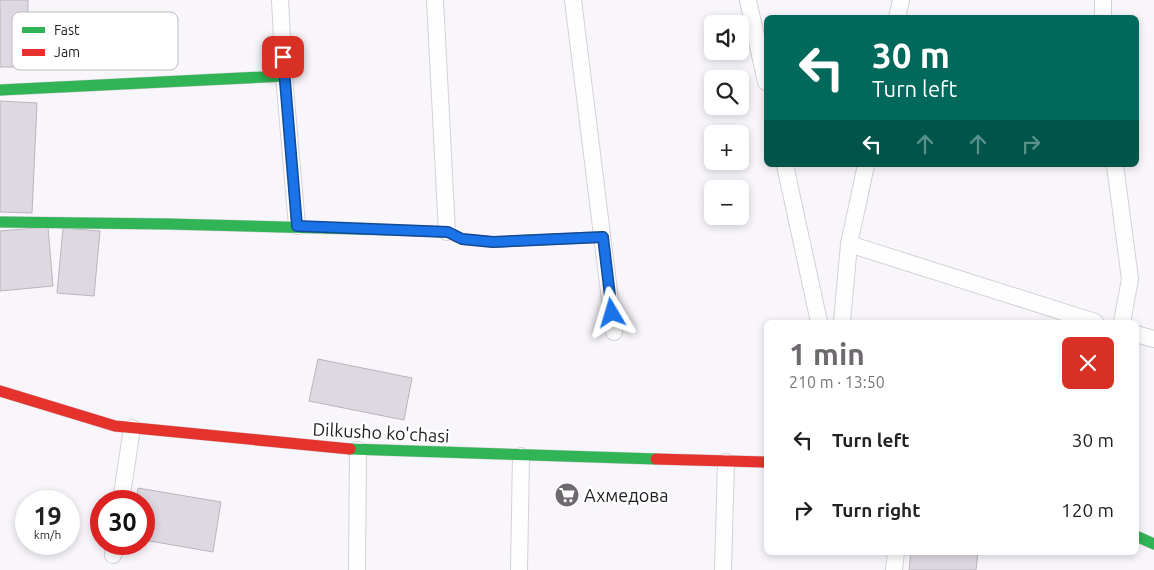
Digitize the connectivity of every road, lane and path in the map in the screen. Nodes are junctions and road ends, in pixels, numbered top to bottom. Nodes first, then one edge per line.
1 (280, 0) edge
2 (435, 0) edge
3 (573, 0) edge
4 (748, 0) edge
5 (900, 0) edge
6 (1103, 0) edge
7 (898, 15) edge
8 (1103, 15) edge
9 (764, 73) edge
10 (284, 76) junction
11 (0, 90) edge
12 (784, 167) edge
13 (866, 167) edge
14 (1115, 167) edge
15 (0, 222) edge
16 (297, 226) junction
17 (448, 232) junction
18 (603, 237) junction
19 (849, 244) junction
20 (819, 320) edge
21 (842, 320) edge
22 (1089, 320) edge
23 (1122, 320) edge
24 (614, 332) dead end
25 (1139, 335) edge
26 (1154, 339) edge
27 (0, 391) edge
28 (132, 428) junction
29 (358, 450) junction
30 (522, 456) junction
31 (726, 462) junction
32 (764, 462) edge
33 (123, 490) edge
34 (1139, 537) edge
35 (1154, 544) edge
36 (896, 555) edge
37 (357, 570) edge
38 (519, 570) edge
39 (723, 570) edge
40 (894, 570) edge

1 - 10 street
2 - 17 street
3 - 18 street
4 - 9 street
5 - 7 street
6 - 8 street
10 - 11 street
10 - 16 street
12 - 20 street
13 - 19 street
14 - 23 street
15 - 16 street
16 - 17 street
17 - 18 street
18 - 24 street
19 - 21 street
19 - 22 street
25 - 26 street
27 - 28 street, Dilkusho ko'chasi
28 - 29 street, Dilkusho ko'chasi
28 - 33 street
29 - 30 street, Dilkusho ko'chasi
29 - 37 street
30 - 31 street, Dilkusho ko'chasi
30 - 38 street
31 - 32 street, Dilkusho ko'chasi
31 - 39 street
34 - 35 street
36 - 40 street

